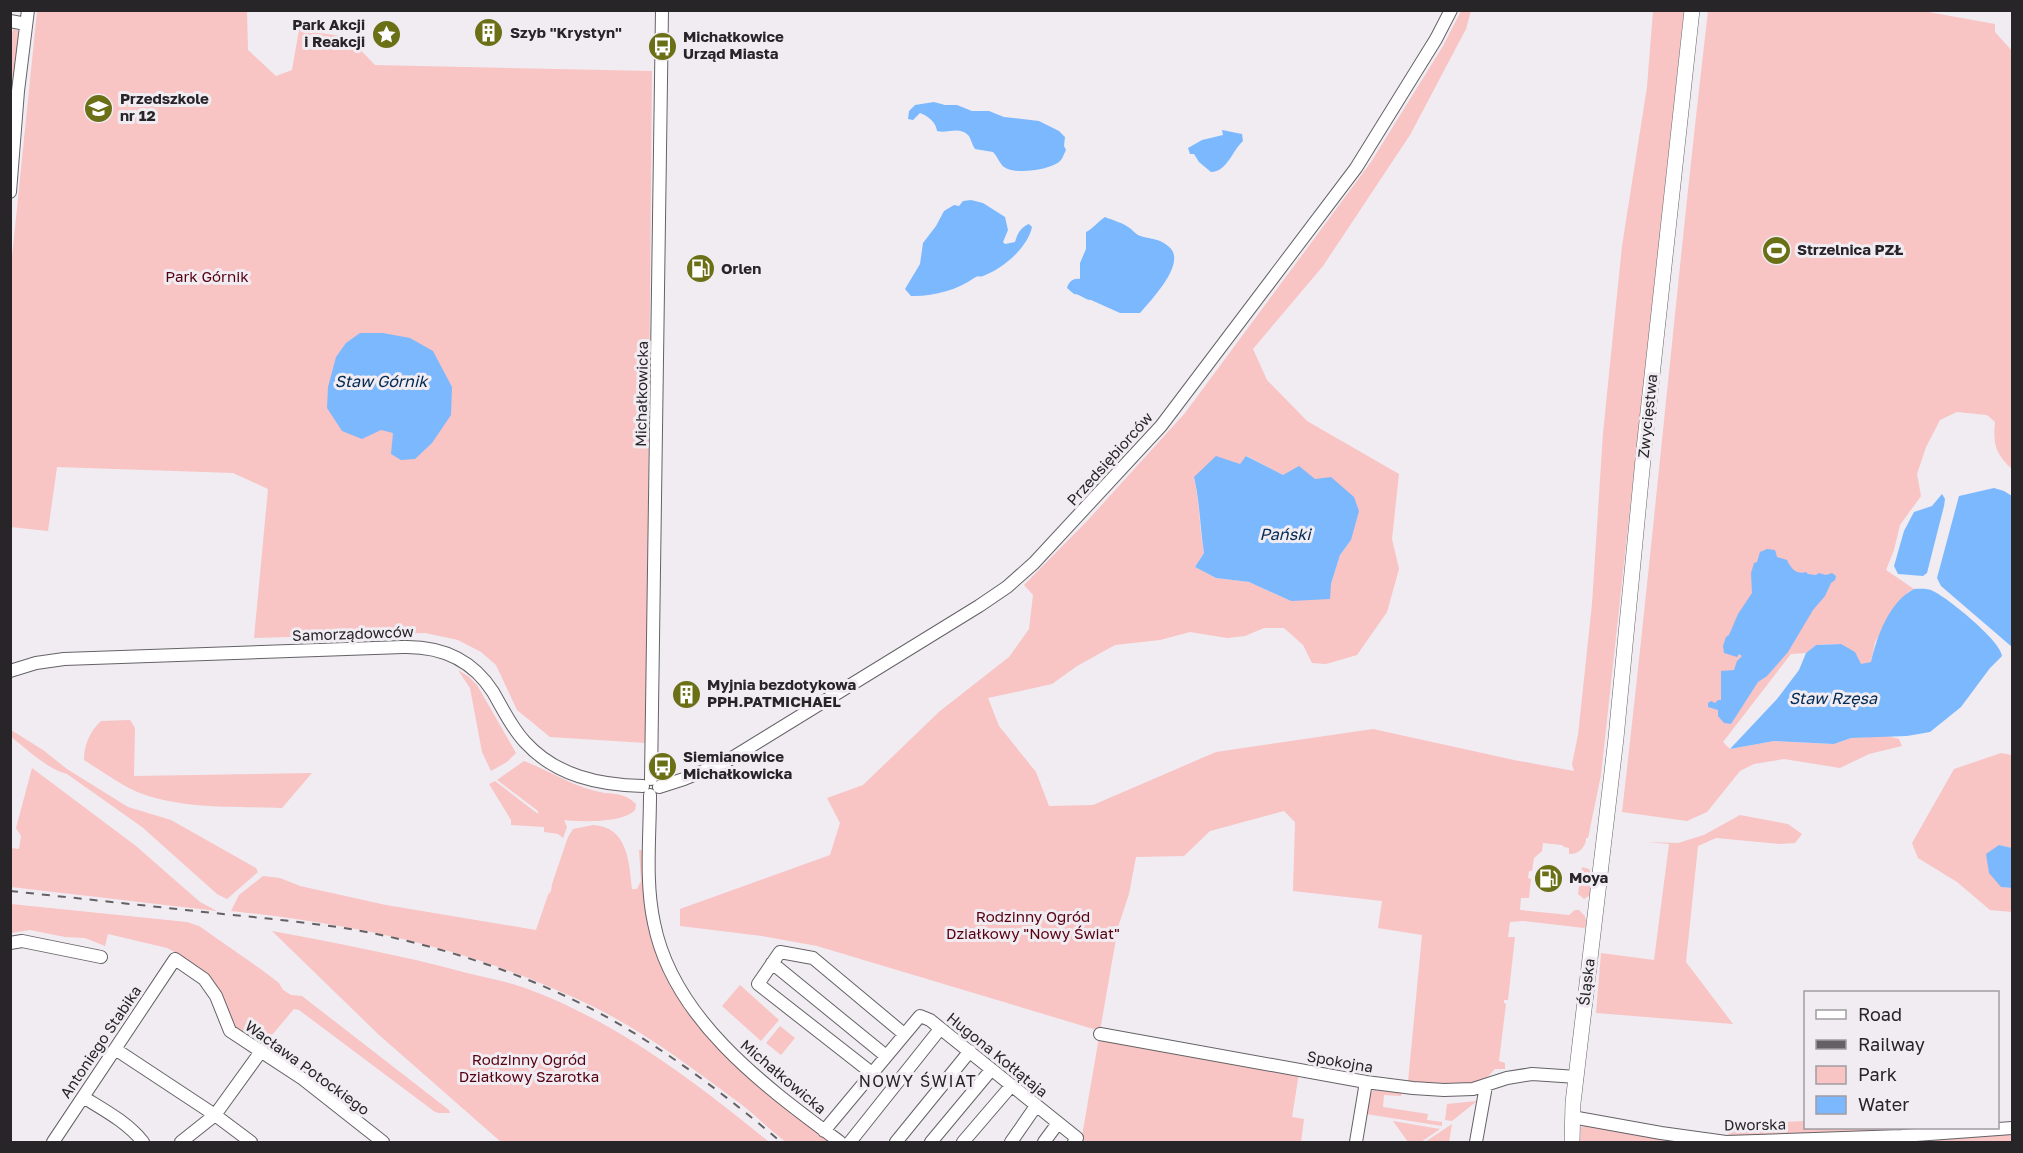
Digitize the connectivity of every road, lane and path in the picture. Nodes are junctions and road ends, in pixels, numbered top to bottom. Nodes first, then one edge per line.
1 (28, 10) edge
2 (662, 10) edge
3 (1451, 10) edge
4 (1692, 10) edge
5 (10, 21) edge
6 (26, 24) junction
7 (10, 192) edge
8 (10, 671) edge
9 (651, 787) junction
10 (1606, 822) joint
11 (10, 943) edge
12 (101, 957) dead end
13 (175, 959) joint
14 (772, 963) junction
15 (940, 1029) junction
16 (904, 1034) junction
17 (1100, 1034) dead end
18 (116, 1049) junction
19 (262, 1050) junction
20 (970, 1052) junction
21 (886, 1056) junction
22 (991, 1070) junction
23 (873, 1074) junction
24 (1576, 1077) junction
25 (1366, 1083) junction
26 (1011, 1086) junction
27 (1486, 1086) junction
28 (83, 1097) junction
29 (1036, 1106) junction
30 (214, 1115) junction
31 (1572, 1117) junction
32 (1058, 1123) junction
33 (2013, 1128) edge
34 (824, 1131) junction
35 (196, 1138) edge
36 (53, 1143) edge
37 (143, 1143) edge
38 (181, 1143) edge
39 (251, 1143) edge
40 (383, 1143) edge
41 (840, 1143) edge
42 (850, 1143) edge
43 (896, 1143) edge
44 (931, 1143) edge
45 (963, 1143) edge
46 (1011, 1143) edge
47 (1044, 1143) edge
48 (1074, 1143) edge
49 (1356, 1143) edge
50 (1476, 1143) edge
51 (1572, 1143) edge

1 - 6 street
2 - 9 street, Michałkowicka
3 - 9 street, Przedsiębiorców
4 - 10 main road, Zwycięstwa
5 - 6 street
6 - 7 street
8 - 9 street, Samorządowców
9 - 34 street, Michałkowicka
10 - 24 main road, Śląska
11 - 12 street
13 - 18 street, Antoniego Stabika
13 - 19 street, Wacława Potockiego
14 - 16 street
14 - 21 street
14 - 23 street
15 - 16 street, Hugona Kołłątaja
15 - 20 street, Hugona Kołłątaja
15 - 42 street
16 - 21 street, Hugona Kołłątaja
17 - 25 street, Spokojna
18 - 28 street, Antoniego Stabika
18 - 30 street
19 - 30 street
19 - 40 street, Wacława Potockiego
20 - 22 street, Hugona Kołłątaja
20 - 43 street
21 - 23 street, Hugona Kołłątaja
22 - 26 street, Hugona Kołłątaja
22 - 44 street
23 - 34 street, Hugona Kołłątaja
24 - 27 street, Spokojna
24 - 31 main road, Śląska
25 - 27 street, Spokojna
25 - 49 street
26 - 29 street, Hugona Kołłątaja
26 - 45 street
27 - 50 street
28 - 36 street, Antoniego Stabika
28 - 37 street
29 - 32 street, Hugona Kołłątaja
29 - 46 street
30 - 35 street
30 - 39 street
31 - 33 street, Dworska
31 - 51 main road, Śląska
32 - 47 street
32 - 48 street, Hugona Kołłątaja
34 - 41 street, Michałkowicka
35 - 38 street

